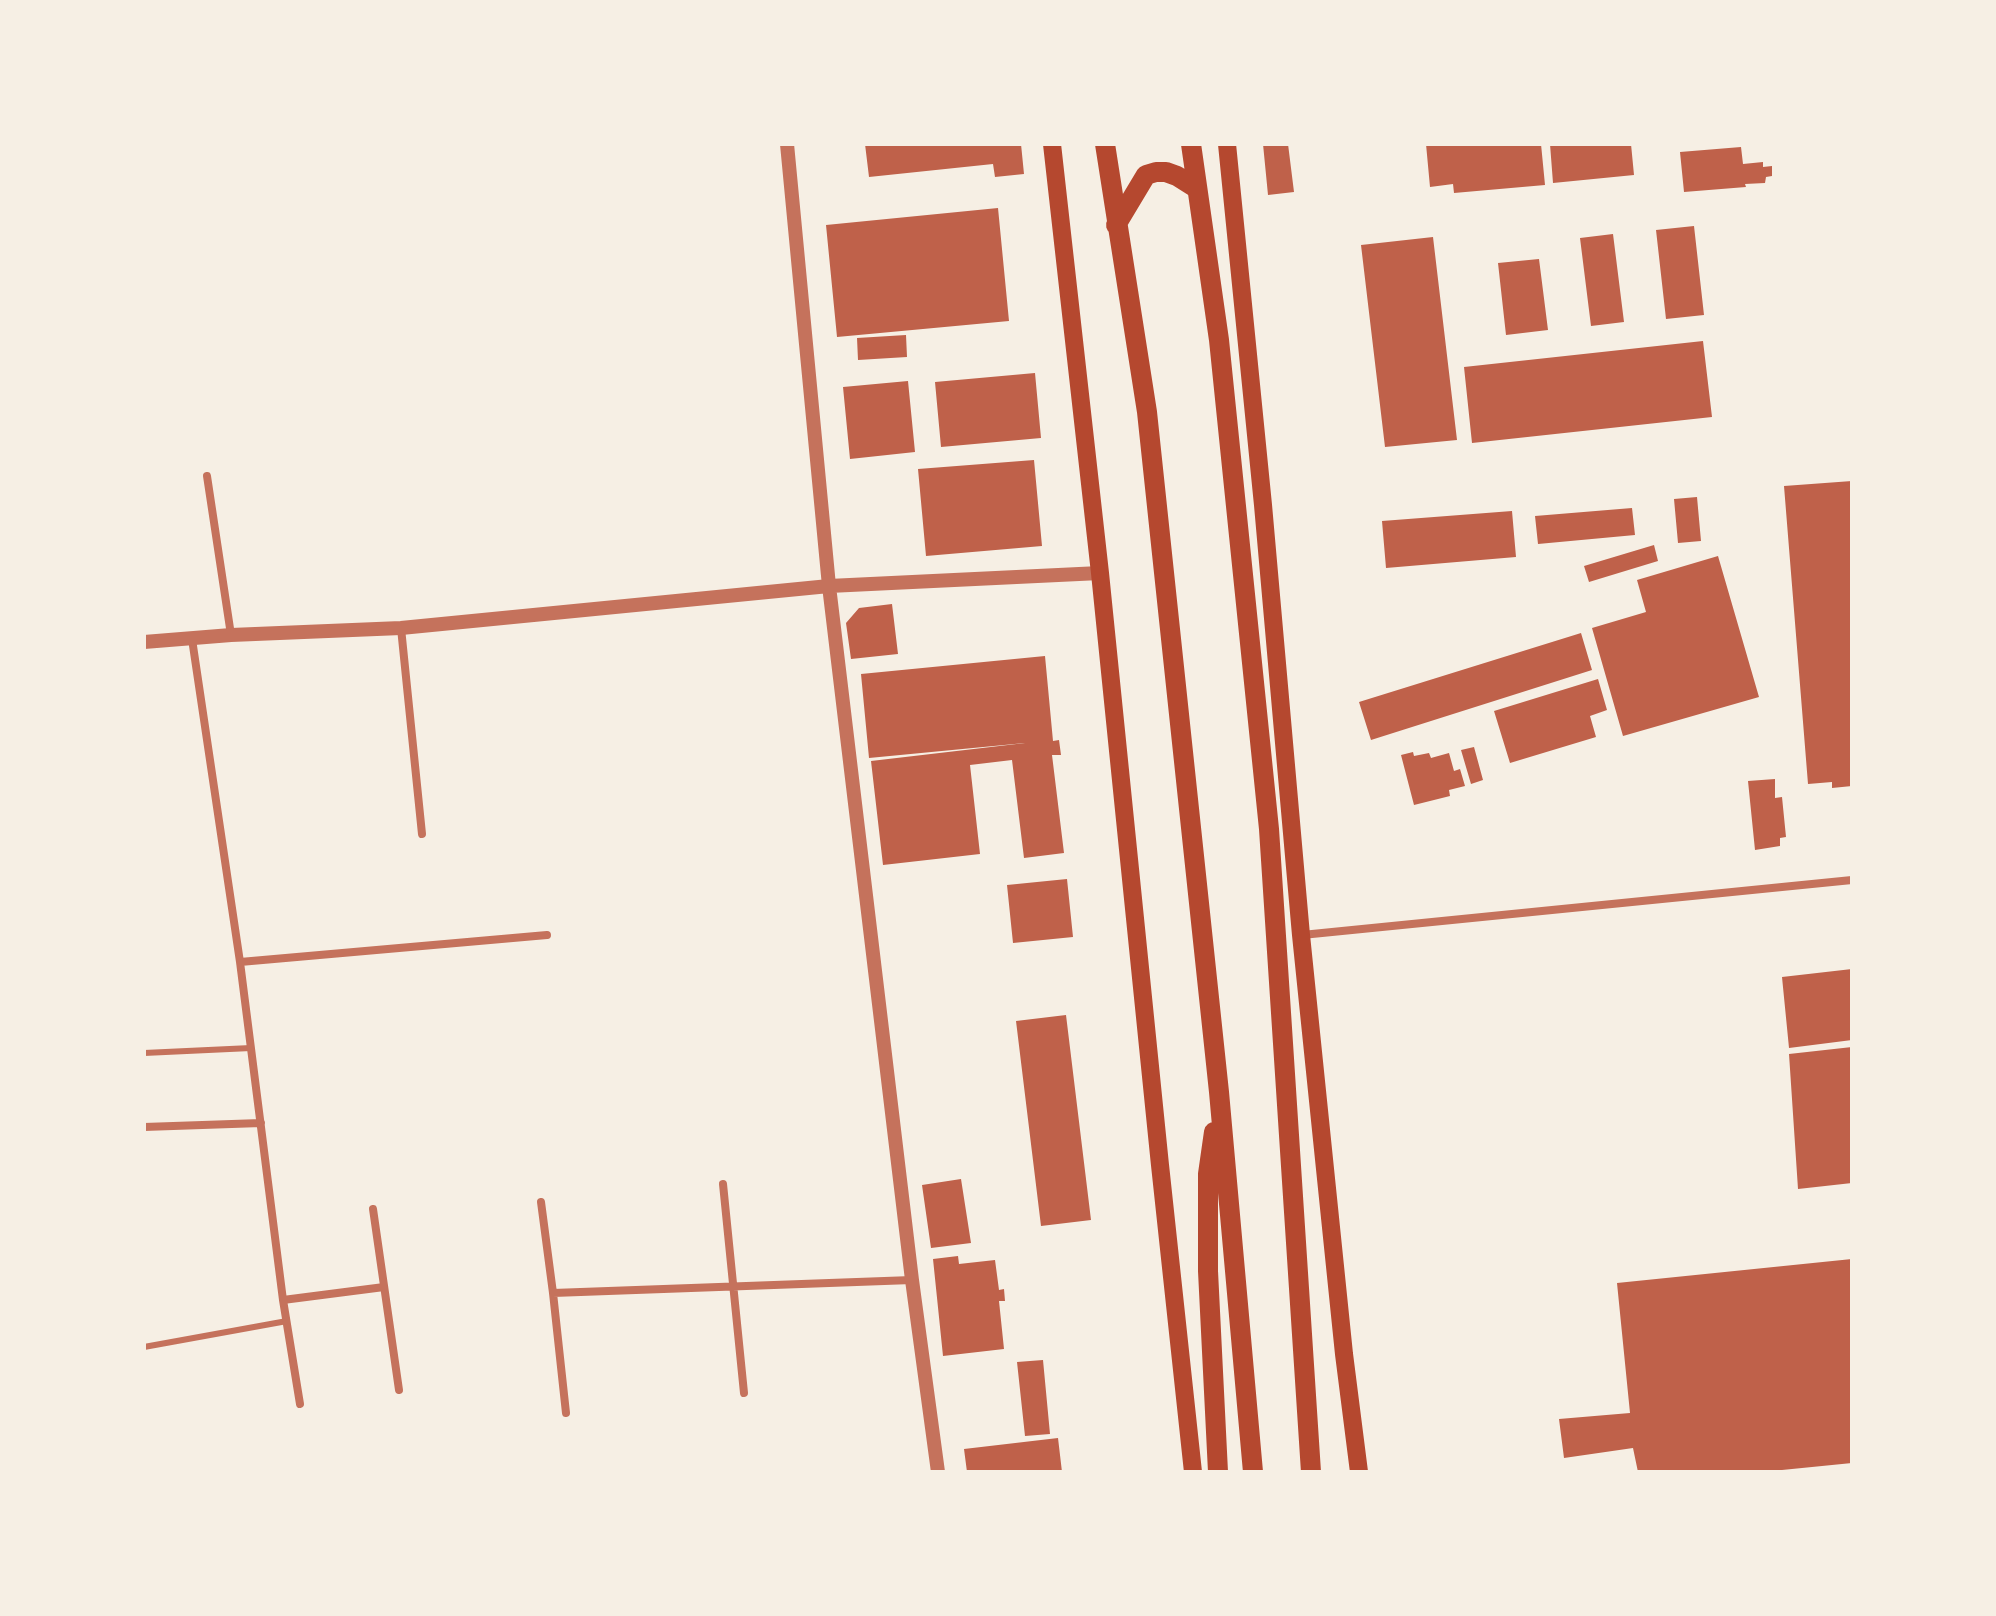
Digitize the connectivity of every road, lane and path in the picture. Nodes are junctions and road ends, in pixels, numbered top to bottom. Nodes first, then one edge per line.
1 (787, 144) edge
2 (1052, 144) edge
3 (1105, 144) edge
4 (1191, 144) edge
5 (1227, 144) edge
6 (1196, 188) junction
7 (1116, 225) junction
8 (207, 476) dead end
9 (1100, 573) junction
10 (829, 586) junction
11 (401, 628) junction
12 (231, 635) junction
13 (192, 639) junction
14 (144, 642) edge
15 (422, 834) dead end
16 (1852, 880) edge
17 (547, 935) dead end
18 (1301, 935) junction
19 (240, 962) junction
20 (251, 1048) junction
21 (144, 1053) edge
22 (1219, 1092) junction
23 (261, 1123) junction
24 (144, 1127) edge
25 (723, 1184) dead end
26 (541, 1202) dead end
27 (373, 1209) dead end
28 (912, 1280) junction
29 (734, 1286) junction
30 (384, 1287) junction
31 (553, 1293) junction
32 (283, 1300) junction
33 (287, 1321) junction
34 (144, 1347) edge
35 (399, 1390) dead end
36 (744, 1393) dead end
37 (300, 1404) dead end
38 (566, 1413) dead end
39 (938, 1472) edge
40 (1193, 1472) edge
41 (1218, 1472) edge
42 (1253, 1472) edge
43 (1311, 1472) edge
44 (1359, 1472) edge

1 - 10 street
2 - 9 main road
3 - 7 highway
4 - 6 highway
5 - 18 main road
6 - 7 highway
6 - 43 highway
7 - 22 highway
8 - 12 street
9 - 10 street
9 - 40 main road
10 - 11 street
10 - 28 street
11 - 12 street
11 - 15 street
12 - 13 street
13 - 14 street
13 - 19 street
16 - 18 street
17 - 19 street
18 - 44 main road
19 - 20 street
20 - 21 lane
20 - 23 street
22 - 41 highway
22 - 42 highway
23 - 24 street
23 - 32 street
25 - 29 street
26 - 31 street
27 - 30 street
28 - 29 street
28 - 39 street
29 - 31 street
29 - 36 street
30 - 32 street
30 - 35 street
31 - 38 street
32 - 33 street
33 - 34 lane
33 - 37 street

